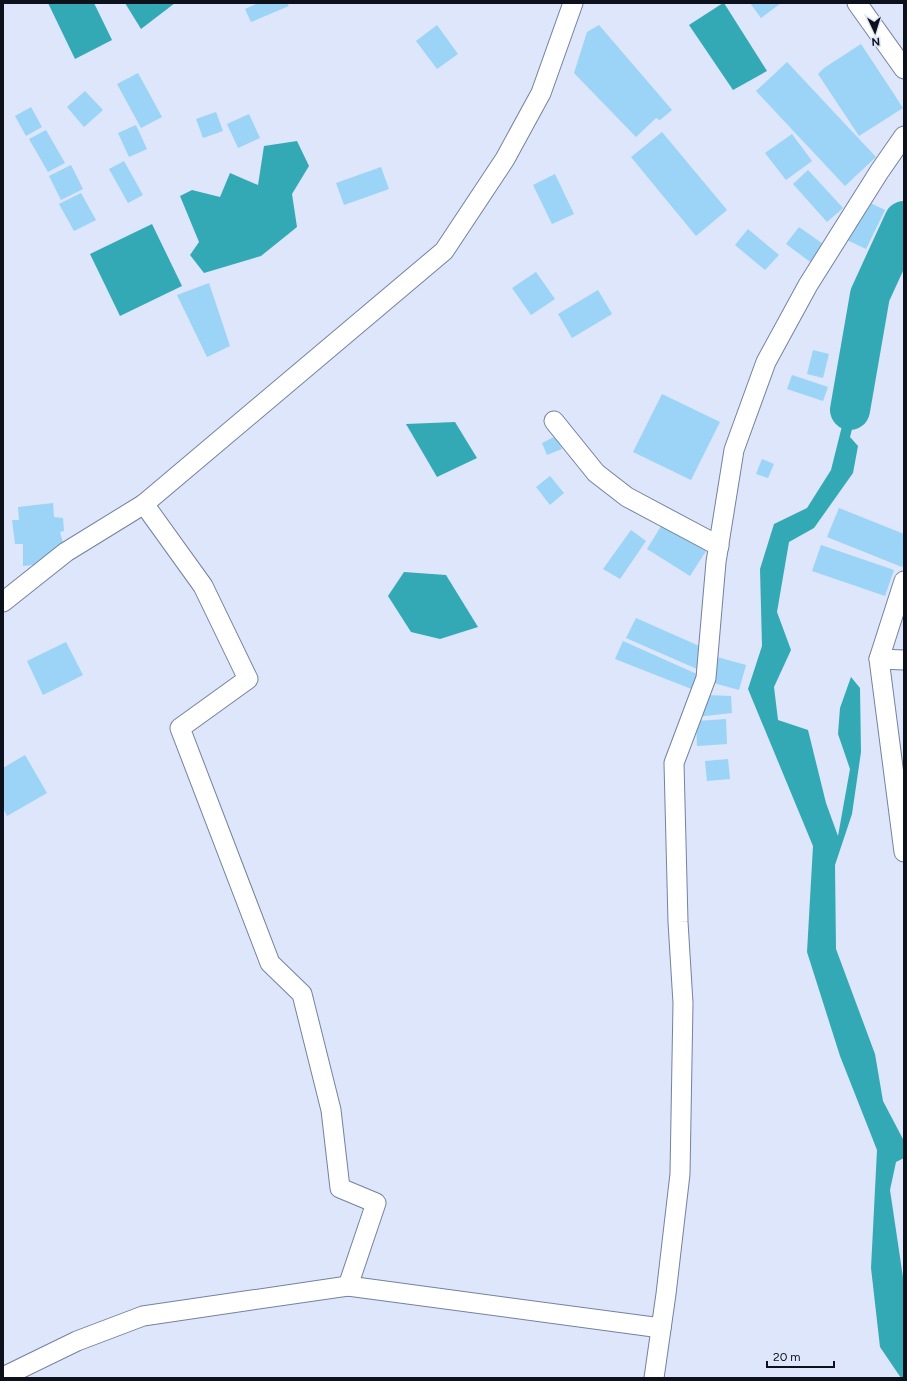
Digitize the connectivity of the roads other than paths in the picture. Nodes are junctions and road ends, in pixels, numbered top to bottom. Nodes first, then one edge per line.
1 (574, 3) edge
2 (860, 4) edge
3 (904, 69) edge
4 (904, 136) edge
5 (554, 421) dead end
6 (144, 504) junction
7 (718, 546) junction
8 (904, 581) edge
9 (3, 602) edge
10 (879, 659) junction
11 (904, 660) edge
12 (904, 852) edge
13 (348, 1286) junction
14 (661, 1328) junction
15 (3, 1377) edge
16 (654, 1378) edge

1 - 6 street
2 - 3 street
4 - 7 street
5 - 7 street
6 - 9 street
6 - 13 street
7 - 14 street
8 - 10 street
10 - 11 street
10 - 12 street
13 - 14 street
13 - 15 street
14 - 16 street

